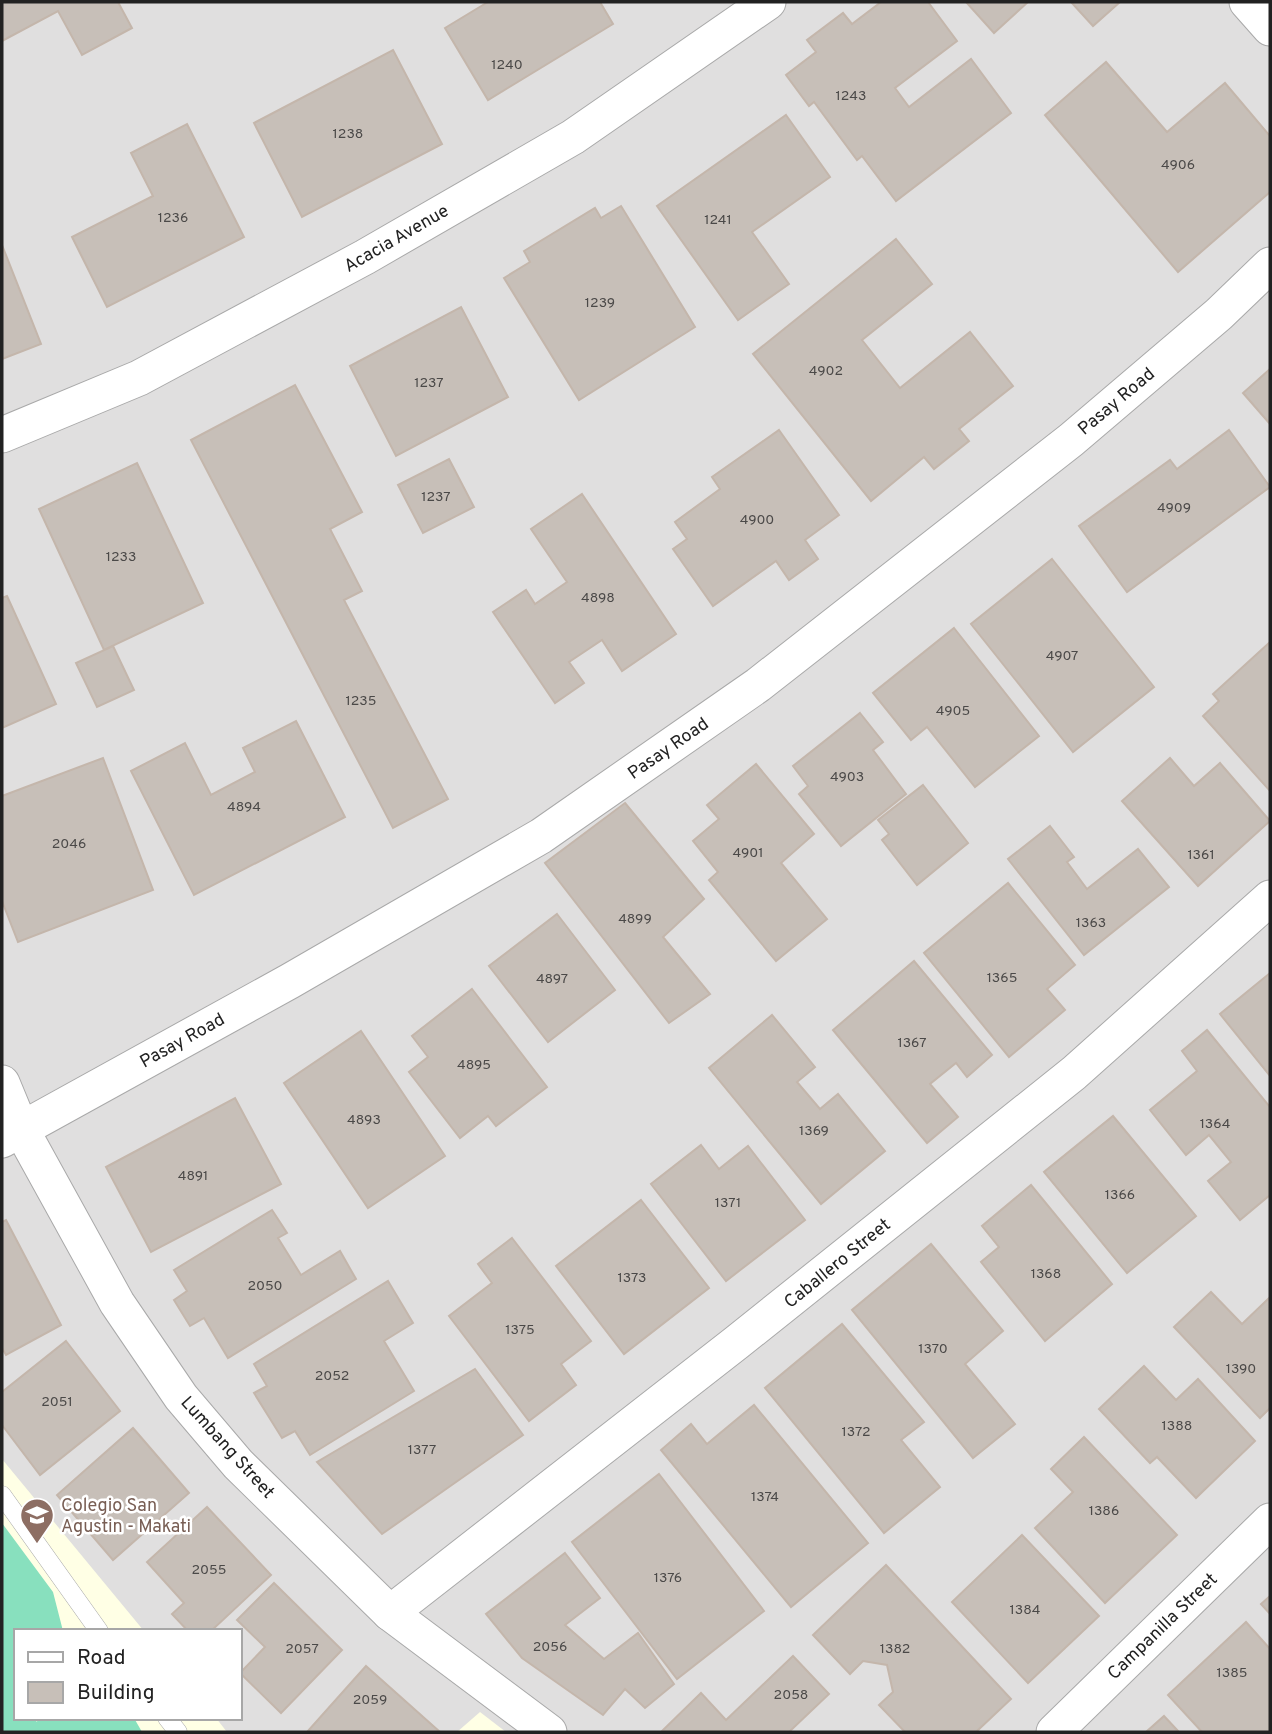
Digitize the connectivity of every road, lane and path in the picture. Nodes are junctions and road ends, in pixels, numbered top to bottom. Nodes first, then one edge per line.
1 (768, 2) edge
2 (1247, 2) edge
3 (1270, 28) edge
4 (1270, 265) edge
5 (2, 435) edge
6 (1270, 898) edge
7 (2, 1083) edge
8 (11, 1135) edge
9 (2, 1495) edge
10 (1270, 1521) edge
11 (390, 1613) junction
12 (97, 1629) edge
13 (549, 1732) edge
14 (1054, 1732) edge

1 - 5 street, Acacia Avenue
2 - 3 street
4 - 8 street, Pasay Road
6 - 11 street, Caballero Street
7 - 8 street, Lumbang Street
8 - 11 street, Lumbang Street
9 - 12 lane
10 - 14 street, Campanilla Street
11 - 13 street, Lumbang Street

